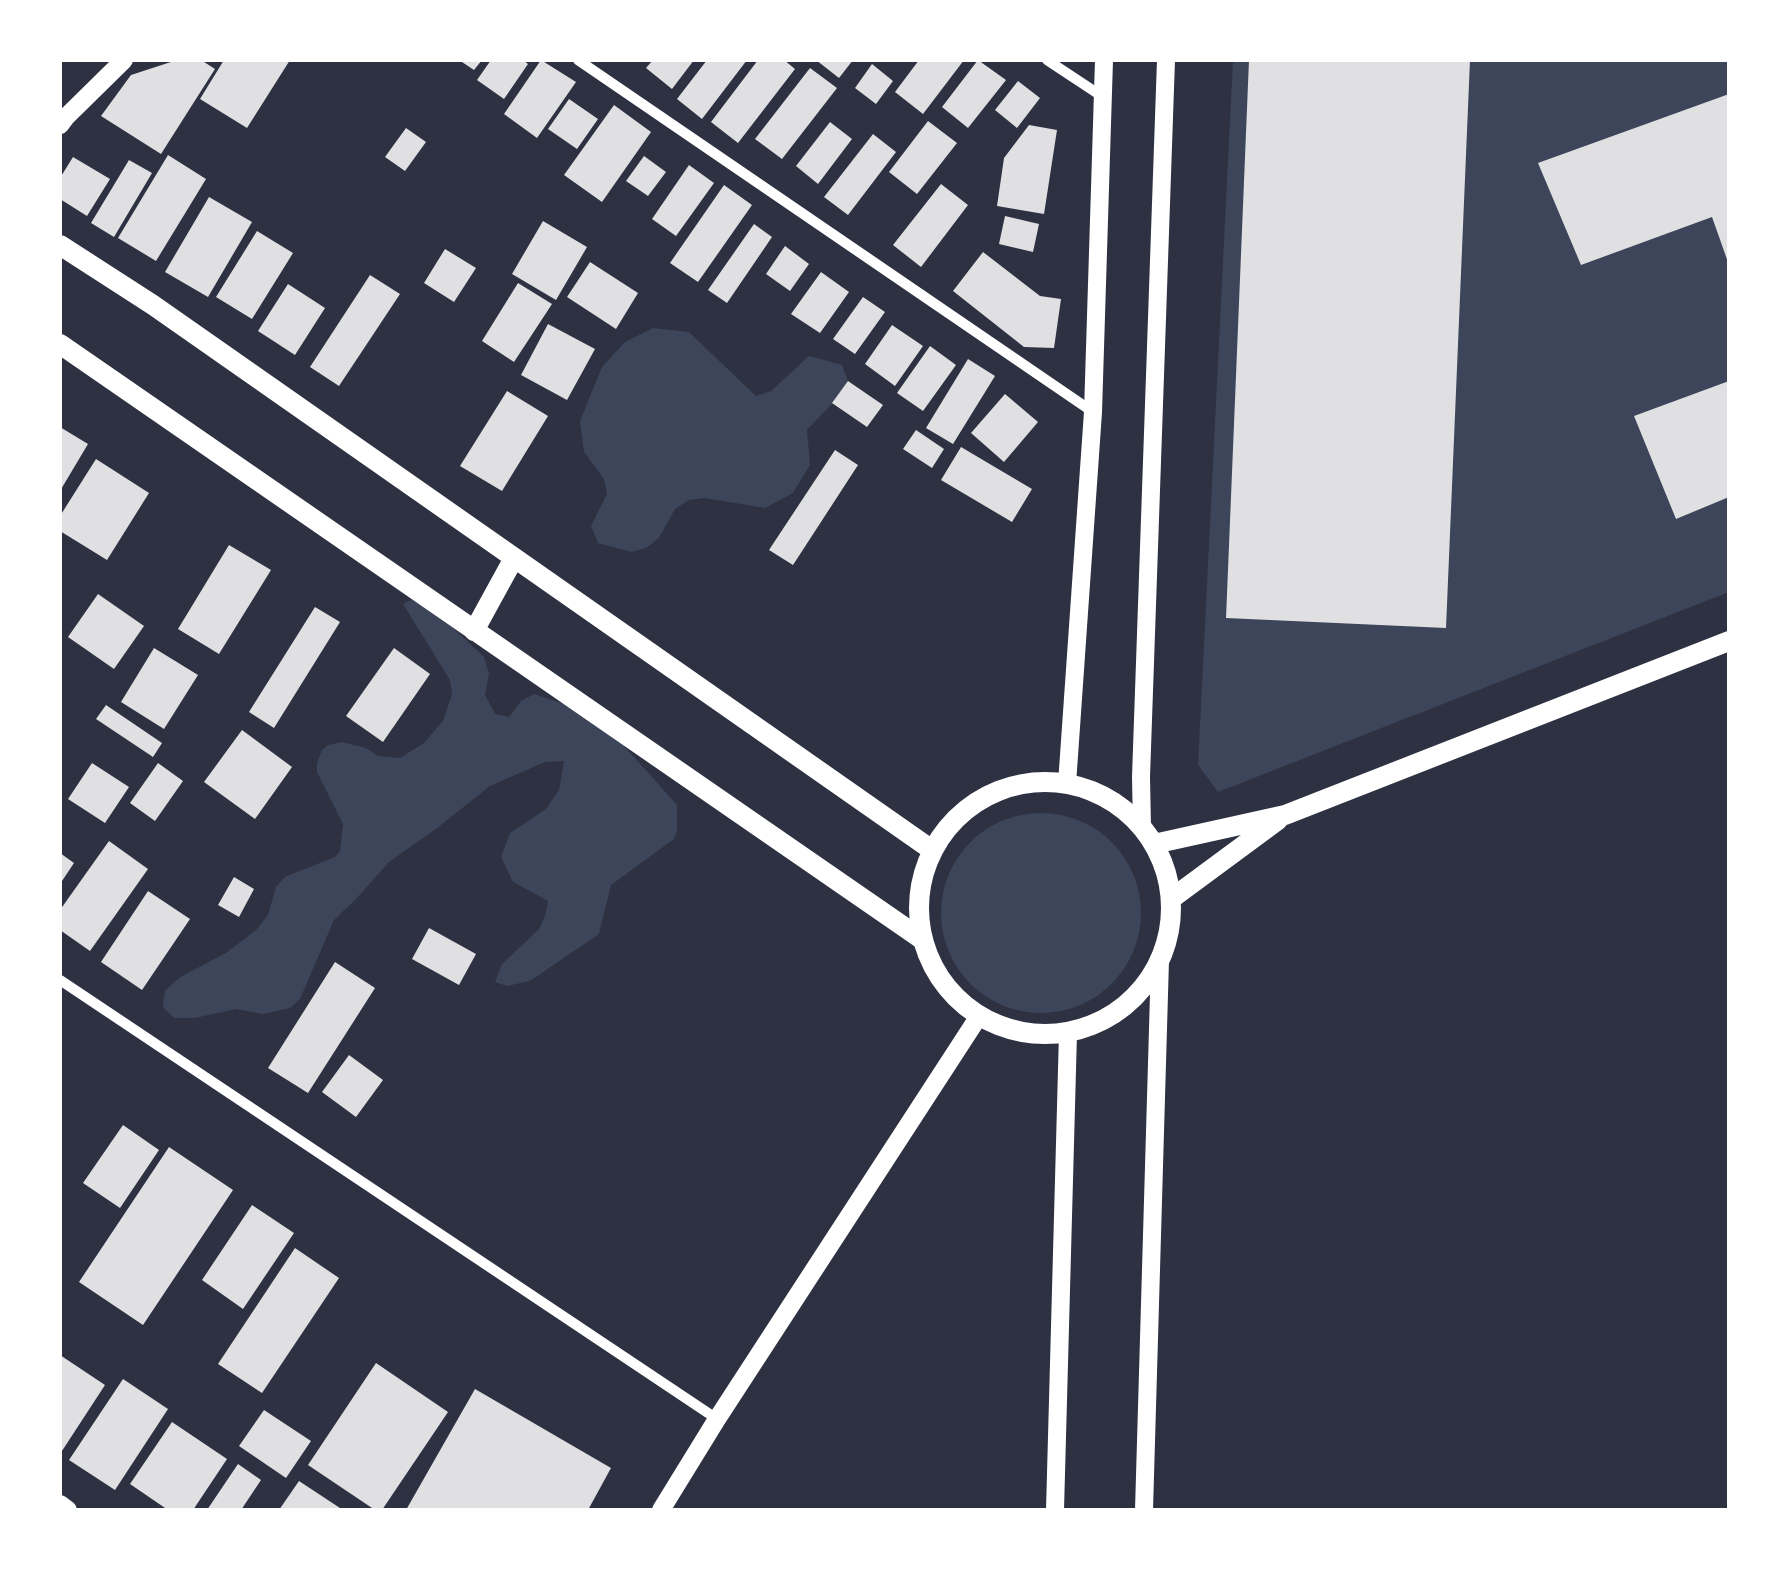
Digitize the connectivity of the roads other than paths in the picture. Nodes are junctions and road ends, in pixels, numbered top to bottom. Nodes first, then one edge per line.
1 (124, 60) edge
2 (578, 60) edge
3 (1047, 60) edge
4 (1104, 60) edge
5 (1166, 60) edge
6 (1104, 98) junction
7 (60, 125) edge
8 (60, 245) edge
9 (60, 344) edge
10 (1094, 412) junction
11 (514, 558) junction
12 (474, 631) junction
13 (1729, 641) edge
14 (1067, 784) junction
15 (1285, 815) junction
16 (1148, 836) junction
17 (932, 850) junction
18 (1171, 899) junction
19 (923, 940) junction
20 (1160, 960) junction
21 (60, 980) edge
22 (979, 1016) junction
23 (1068, 1033) junction
24 (716, 1419) junction
25 (60, 1504) edge
26 (68, 1510) edge
27 (661, 1510) edge
28 (1055, 1510) edge
29 (1144, 1510) edge

1 - 7 street
2 - 10 street
3 - 6 street
4 - 6 street
5 - 16 street
6 - 10 street
8 - 11 main road
9 - 12 main road
10 - 14 street
11 - 12 main road
11 - 17 main road
12 - 19 main road
13 - 15 main road
14 - 16 main road
14 - 17 main road
15 - 16 main road
15 - 18 main road
16 - 18 main road
17 - 19 main road
18 - 20 main road
19 - 22 main road
20 - 23 main road
20 - 29 street
21 - 24 street
22 - 23 main road
22 - 24 street
23 - 28 street
24 - 27 street
25 - 26 street

